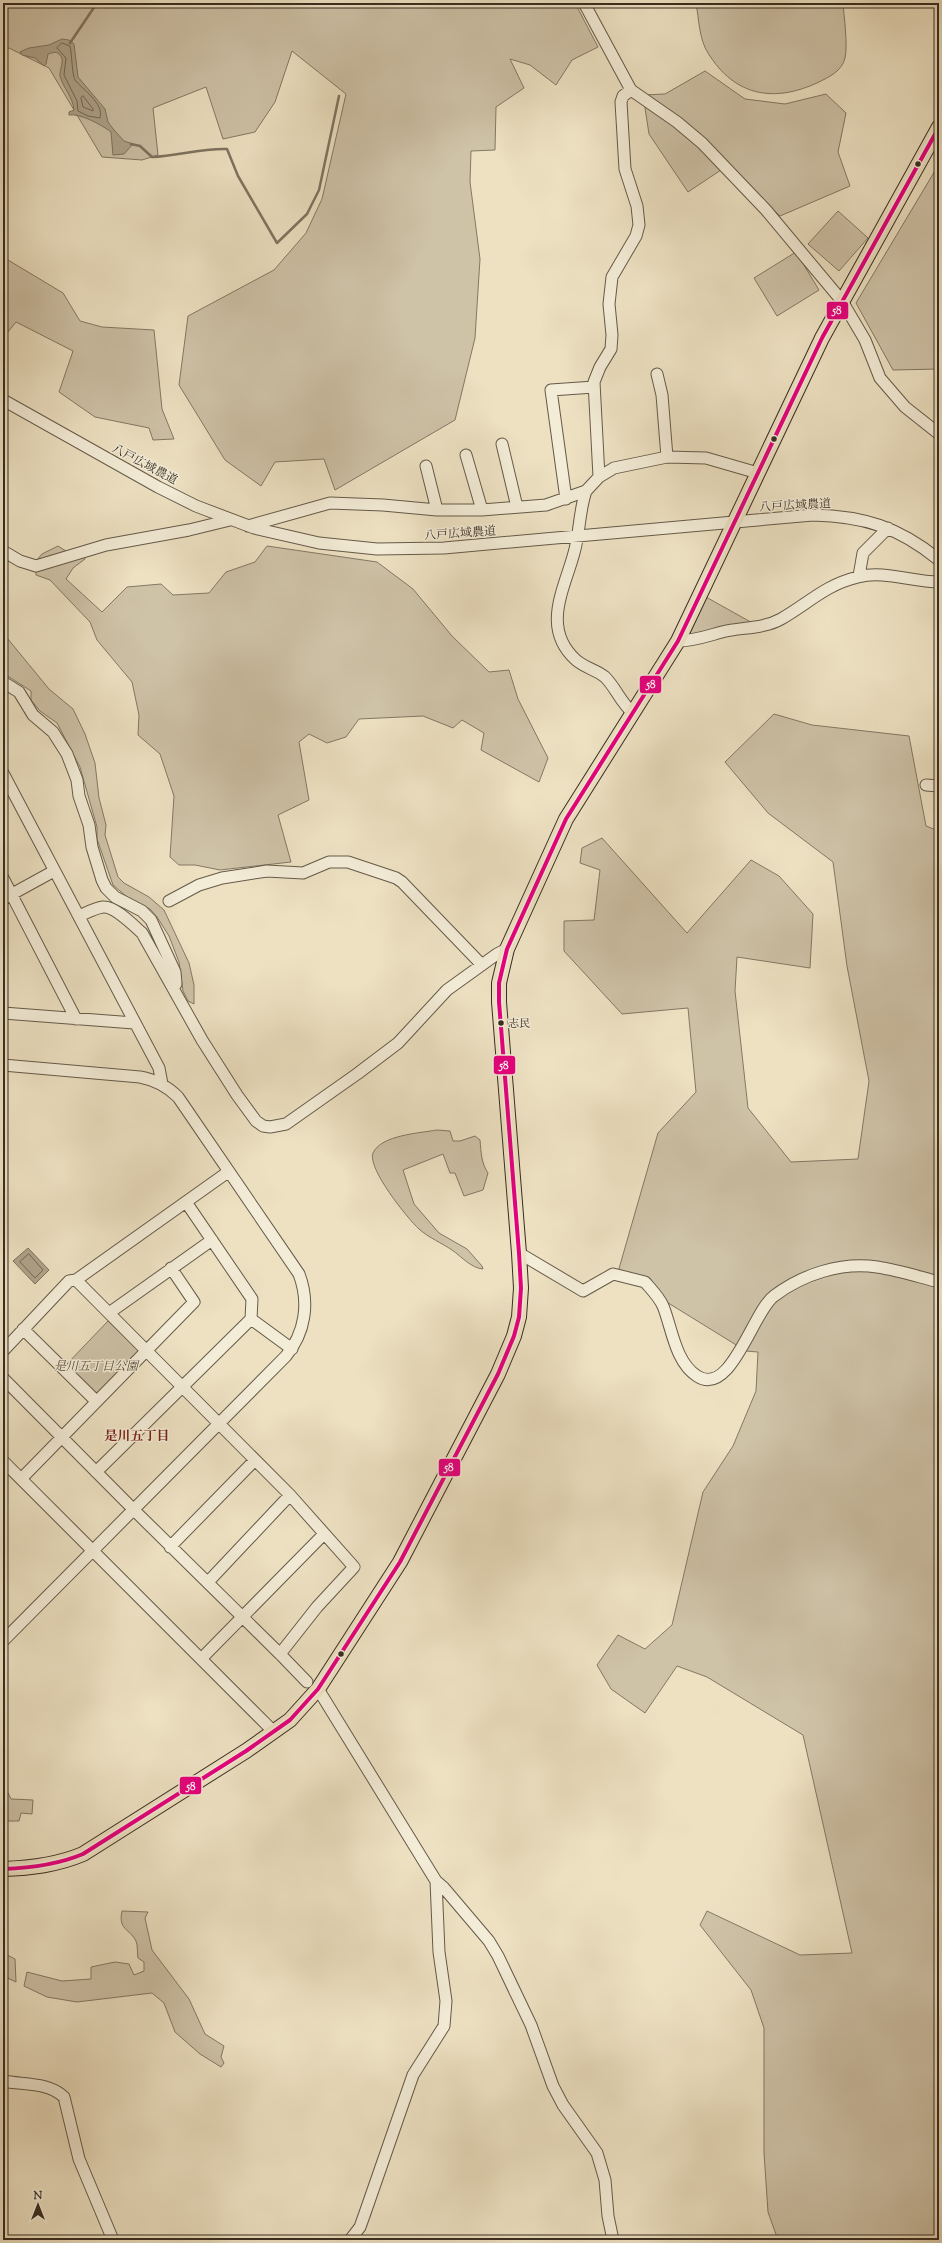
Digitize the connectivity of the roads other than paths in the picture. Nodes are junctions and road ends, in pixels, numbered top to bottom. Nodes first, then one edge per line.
1 (584, 3) edge
2 (631, 90) junction
3 (939, 127) edge
4 (842, 301) junction
5 (657, 374) dead end
6 (594, 387) junction
7 (3, 400) edge
8 (939, 434) edge
9 (502, 444) dead end
10 (466, 454) dead end
11 (667, 457) junction
12 (426, 466) dead end
13 (758, 473) junction
14 (599, 477) junction
15 (586, 491) junction
16 (566, 500) junction
17 (518, 507) junction
18 (437, 510) junction
19 (482, 510) junction
20 (230, 520) junction
21 (735, 523) junction
22 (248, 526) junction
23 (888, 528) junction
24 (578, 537) junction
25 (3, 551) edge
26 (939, 560) edge
27 (859, 576) junction
28 (939, 582) edge
29 (678, 641) junction
30 (3, 682) edge
31 (632, 713) junction
32 (3, 773) edge
33 (926, 785) dead end
34 (939, 786) edge
35 (54, 871) junction
36 (3, 878) edge
37 (7, 896) edge
38 (169, 901) dead end
39 (79, 916) junction
40 (507, 950) junction
41 (482, 965) junction
42 (173, 988) junction
43 (3, 1013) edge
44 (76, 1019) junction
45 (134, 1022) junction
46 (3, 1065) edge
47 (162, 1084) junction
48 (228, 1172) junction
49 (186, 1202) junction
50 (212, 1240) junction
51 (519, 1253) junction
52 (171, 1268) junction
53 (76, 1280) junction
54 (939, 1282) edge
55 (109, 1313) junction
56 (251, 1319) junction
57 (23, 1330) junction
58 (292, 1349) junction
59 (3, 1351) edge
60 (146, 1351) junction
61 (3, 1378) edge
62 (183, 1387) junction
63 (96, 1401) junction
64 (218, 1424) junction
65 (62, 1437) junction
66 (255, 1460) junction
67 (3, 1462) edge
68 (96, 1472) junction
69 (21, 1479) junction
70 (290, 1495) junction
71 (133, 1510) junction
72 (324, 1534) junction
73 (170, 1547) junction
74 (93, 1552) junction
75 (208, 1582) junction
76 (241, 1617) junction
77 (3, 1641) edge
78 (280, 1654) junction
79 (201, 1659) junction
80 (313, 1686) junction
81 (274, 1732) junction
82 (3, 1869) edge
83 (436, 1881) junction
84 (3, 2081) edge
85 (113, 2240) edge
86 (350, 2240) edge
87 (614, 2240) edge

1 - 2 street
2 - 4 street
2 - 6 street
3 - 4 main road
4 - 8 street
4 - 13 main road
5 - 11 street
6 - 14 street
6 - 16 street
7 - 20 street, 八戸広域農道
9 - 17 street
10 - 19 street
11 - 13 street
11 - 14 street
12 - 18 street
13 - 21 main road
14 - 15 street
15 - 16 street
15 - 24 street
16 - 17 street
17 - 19 street
18 - 19 street
18 - 22 street
20 - 22 street, 八戸広域農道
20 - 25 street
21 - 23 street, 八戸広域農道
21 - 24 street, 八戸広域農道
21 - 29 main road
22 - 24 street, 八戸広域農道
23 - 26 street, 八戸広域農道
23 - 27 street
24 - 31 street
27 - 28 street
27 - 29 street
29 - 31 main road
30 - 42 street
31 - 40 main road
32 - 35 street
33 - 34 street
35 - 37 street
35 - 39 street
36 - 37 street
37 - 44 street
38 - 41 street
39 - 42 street
39 - 45 street
40 - 41 street
40 - 51 main road
41 - 42 street
43 - 44 street
44 - 45 street
45 - 47 street
46 - 47 street
47 - 48 street
48 - 49 street
48 - 58 street
49 - 50 street
49 - 53 street
50 - 52 street
50 - 56 street
51 - 54 street
51 - 80 main road
52 - 55 street
52 - 60 street
53 - 55 street
53 - 57 street
55 - 60 street
56 - 58 street
56 - 62 street
57 - 59 street
57 - 63 street
58 - 64 street
60 - 62 street
60 - 63 street
61 - 65 street
62 - 64 street
62 - 68 street
63 - 65 street
64 - 66 street
64 - 71 street
65 - 68 street
65 - 69 street
66 - 70 street
66 - 73 street
67 - 69 street
68 - 71 street
69 - 74 street
70 - 72 street
70 - 75 street
71 - 73 street
71 - 74 street
72 - 76 street
72 - 78 street
73 - 75 street
74 - 77 street
74 - 79 street
75 - 76 street
76 - 78 street
76 - 79 street
78 - 80 street
79 - 81 street
80 - 81 main road
80 - 83 street
81 - 82 main road
83 - 86 street
83 - 87 street
84 - 85 street

